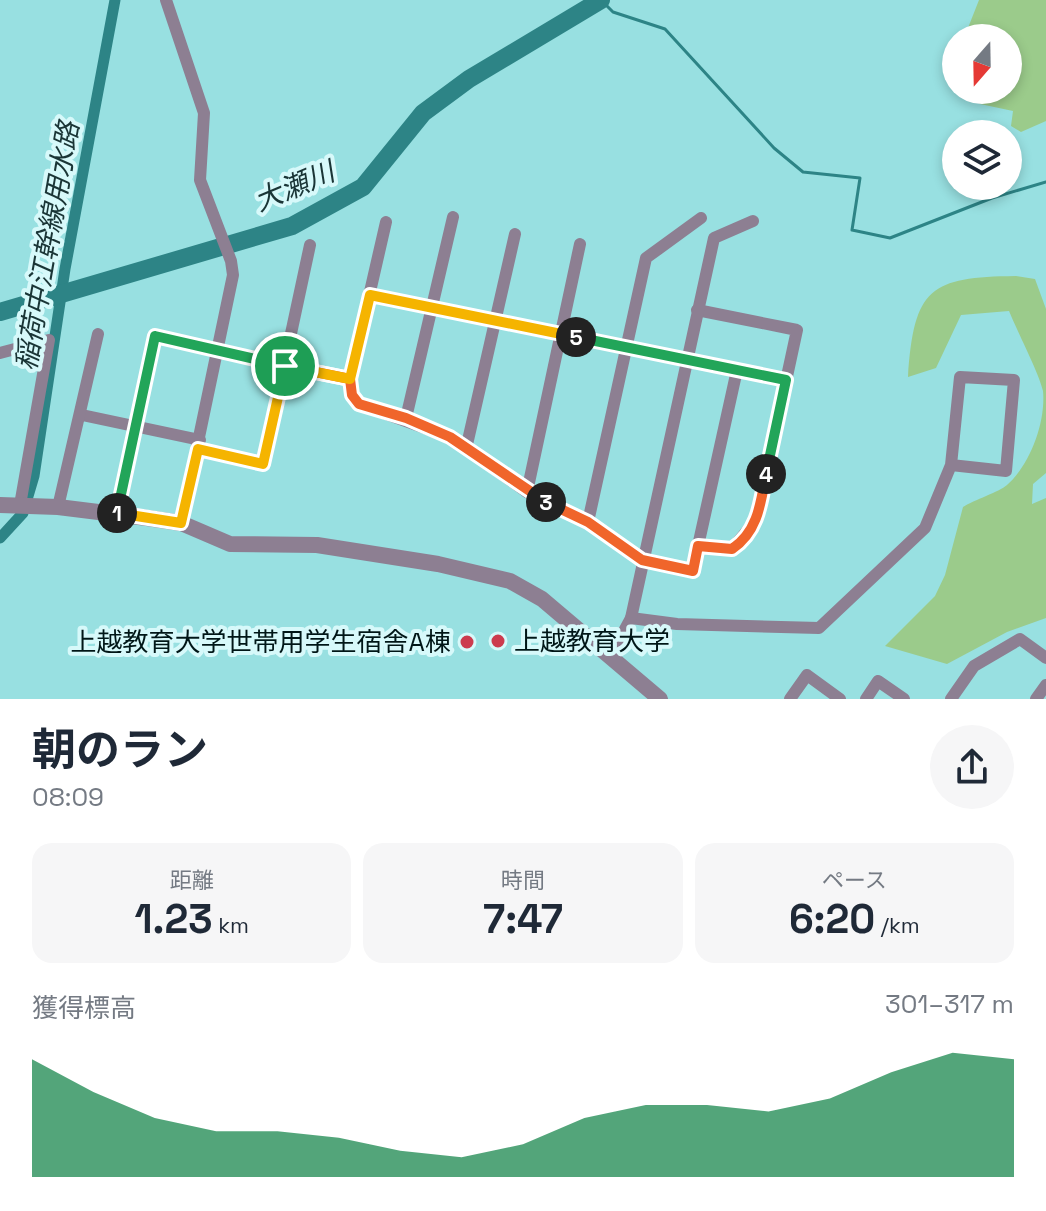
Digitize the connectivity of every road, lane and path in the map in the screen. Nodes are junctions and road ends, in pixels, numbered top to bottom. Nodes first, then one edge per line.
1 (166, 0) edge
2 (453, 217) dead end
3 (701, 218) dead end
4 (753, 221) dead end
5 (386, 222) dead end
6 (515, 234) dead end
7 (580, 244) dead end
8 (310, 245) dead end
9 (370, 295) junction
10 (433, 308) junction
11 (697, 310) junction
12 (497, 321) junction
13 (98, 334) dead end
14 (562, 334) junction
15 (626, 347) junction
16 (217, 351) junction
17 (1, 356) edge
18 (686, 359) junction
19 (285, 366) junction
20 (737, 370) junction
21 (350, 379) junction
22 (786, 380) junction
23 (82, 415) junction
24 (406, 418) junction
25 (136, 426) junction
26 (199, 444) junction
27 (466, 449) junction
28 (951, 465) junction
29 (527, 492) junction
30 (0, 505) edge
31 (20, 505) junction
32 (58, 507) junction
33 (117, 514) junction
34 (588, 522) junction
35 (181, 523) junction
36 (698, 546) junction
37 (642, 560) junction
38 (631, 618) junction
39 (610, 657) junction
40 (1046, 658) edge
41 (1046, 685) edge
42 (660, 699) edge
43 (790, 699) edge
44 (840, 699) edge
45 (866, 699) edge
46 (904, 699) edge
47 (951, 699) edge
48 (1036, 699) edge

1 - 16 street
2 - 10 street
3 - 15 street
4 - 11 street
5 - 9 street
6 - 12 street
7 - 14 street
8 - 19 street
9 - 10 street
9 - 21 street
10 - 12 street
10 - 24 street
11 - 18 street
11 - 22 street
12 - 14 street
12 - 27 street
13 - 23 street
14 - 15 street
14 - 29 street
15 - 18 street
15 - 34 street
16 - 19 street
16 - 25 street
16 - 26 street
17 - 31 street
18 - 20 street
18 - 37 street
19 - 21 street
19 - 26 street
20 - 22 street
20 - 36 street
21 - 24 street
22 - 36 street
23 - 25 street
23 - 32 street
24 - 27 street
25 - 26 street
25 - 33 street
26 - 35 street
27 - 29 street
28 - 28 street
28 - 38 street
29 - 34 street
30 - 31 street
31 - 32 street
32 - 33 street
33 - 35 street
34 - 37 street
35 - 39 street
36 - 37 street
37 - 38 street
38 - 39 street
39 - 42 street
40 - 47 street
41 - 48 street
43 - 44 street
45 - 46 street

